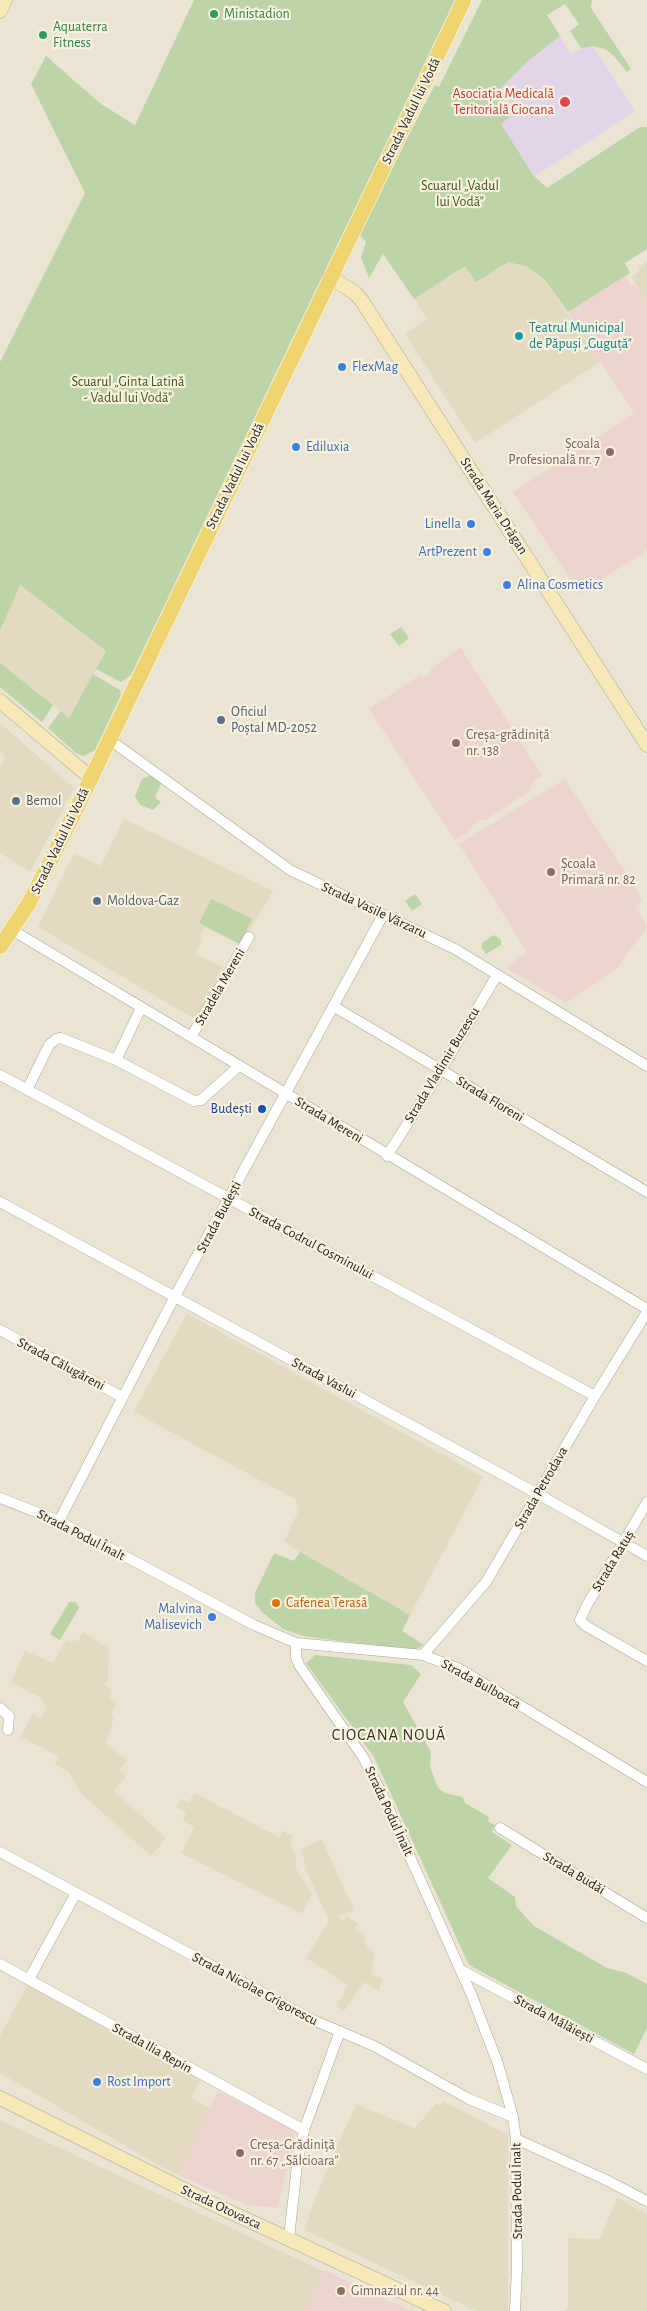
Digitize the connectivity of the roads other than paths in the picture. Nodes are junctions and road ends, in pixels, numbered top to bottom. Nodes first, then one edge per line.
1 (6, 0) edge
2 (464, 0) edge
3 (0, 12) edge
4 (330, 277) junction
5 (0, 701) edge
6 (110, 740) junction
7 (647, 745) edge
8 (91, 778) junction
9 (383, 915) junction
10 (12, 930) junction
11 (249, 937) dead end
12 (0, 947) edge
13 (497, 975) junction
14 (333, 1006) junction
15 (141, 1008) junction
16 (191, 1038) junction
17 (116, 1060) junction
18 (239, 1066) junction
19 (647, 1066) edge
20 (441, 1070) junction
21 (0, 1075) edge
22 (27, 1090) junction
23 (284, 1093) junction
24 (388, 1156) junction
25 (647, 1192) edge
26 (229, 1198) junction
27 (0, 1202) edge
28 (174, 1298) junction
29 (647, 1311) edge
30 (0, 1330) edge
31 (595, 1396) junction
32 (122, 1397) junction
33 (538, 1494) junction
34 (0, 1498) edge
35 (647, 1502) edge
36 (59, 1521) junction
37 (624, 1543) junction
38 (647, 1556) edge
39 (296, 1643) junction
40 (423, 1656) junction
41 (647, 1661) edge
42 (0, 1708) edge
43 (8, 1730) dead end
44 (647, 1782) edge
45 (500, 1828) dead end
46 (0, 1852) edge
47 (76, 1893) junction
48 (647, 1918) edge
49 (0, 1964) edge
50 (461, 1970) junction
51 (29, 1979) junction
52 (340, 2031) junction
53 (647, 2069) edge
54 (0, 2098) edge
55 (513, 2116) junction
56 (304, 2130) junction
57 (516, 2139) junction
58 (647, 2202) edge
59 (289, 2238) junction
60 (444, 2311) edge
61 (515, 2311) edge

1 - 3 main road
2 - 4 main road, Strada Vadul lui Vodă
4 - 6 main road, Strada Vadul lui Vodă
4 - 7 main road, Strada Maria Drăgan
5 - 8 main road
6 - 8 main road, Strada Vadul lui Vodă
6 - 9 street, Strada Vasile Vărzaru
8 - 10 main road, Strada Vadul lui Vodă
9 - 13 street, Strada Vasile Vărzaru
9 - 14 street, Strada Budești
10 - 12 main road, Strada Vadul lui Vodă
10 - 15 street, Strada Mereni
11 - 16 street, Stradela Mereni
13 - 19 street, Strada Vasile Vărzaru
13 - 20 street, Strada Vladimir Buzescu
14 - 20 street, Strada Floreni
14 - 23 street, Strada Budești
15 - 16 street, Strada Mereni
15 - 17 street
16 - 18 street, Strada Mereni
17 - 18 street
17 - 22 street
18 - 23 street, Strada Mereni
20 - 24 street, Strada Vladimir Buzescu
20 - 25 street, Strada Floreni
21 - 22 street, Strada Codrul Cosminului
22 - 26 street, Strada Codrul Cosminului
23 - 24 street, Strada Mereni
23 - 26 street, Strada Budești
24 - 29 street, Strada Mereni
26 - 28 street, Strada Budești
26 - 31 street, Strada Codrul Cosminului
27 - 28 street, Strada Vaslui
28 - 32 street, Strada Budești
28 - 33 street, Strada Vaslui
29 - 31 street, Strada Petrodava
30 - 32 street, Strada Călugăreni
31 - 33 street, Strada Petrodava
32 - 36 street, Strada Budești
33 - 37 street, Strada Vaslui
33 - 40 street, Strada Petrodava
34 - 36 street, Strada Podul Înalt
35 - 37 street, Strada Ratuș
36 - 39 street, Strada Podul Înalt
37 - 38 street, Strada Vaslui
37 - 41 street, Strada Ratuș
39 - 40 street, Strada Bulboaca
39 - 50 street, Strada Podul Înalt
40 - 44 street, Strada Bulboaca
42 - 43 street
45 - 48 street, Strada Budăi
46 - 47 street, Strada Nicolae Grigorescu
47 - 51 street
47 - 52 street, Strada Nicolae Grigorescu
49 - 51 street, Strada Ilia Repin
50 - 53 street, Strada Mălăiești
50 - 55 street, Strada Podul Înalt
51 - 56 street, Strada Ilia Repin
52 - 55 street, Strada Nicolae Grigorescu
52 - 56 street
54 - 59 main road, Strada Otovasca
55 - 57 street, Strada Podul Înalt
56 - 59 street
57 - 58 street
57 - 61 street, Strada Podul Înalt
59 - 60 main road, Strada Otovasca

